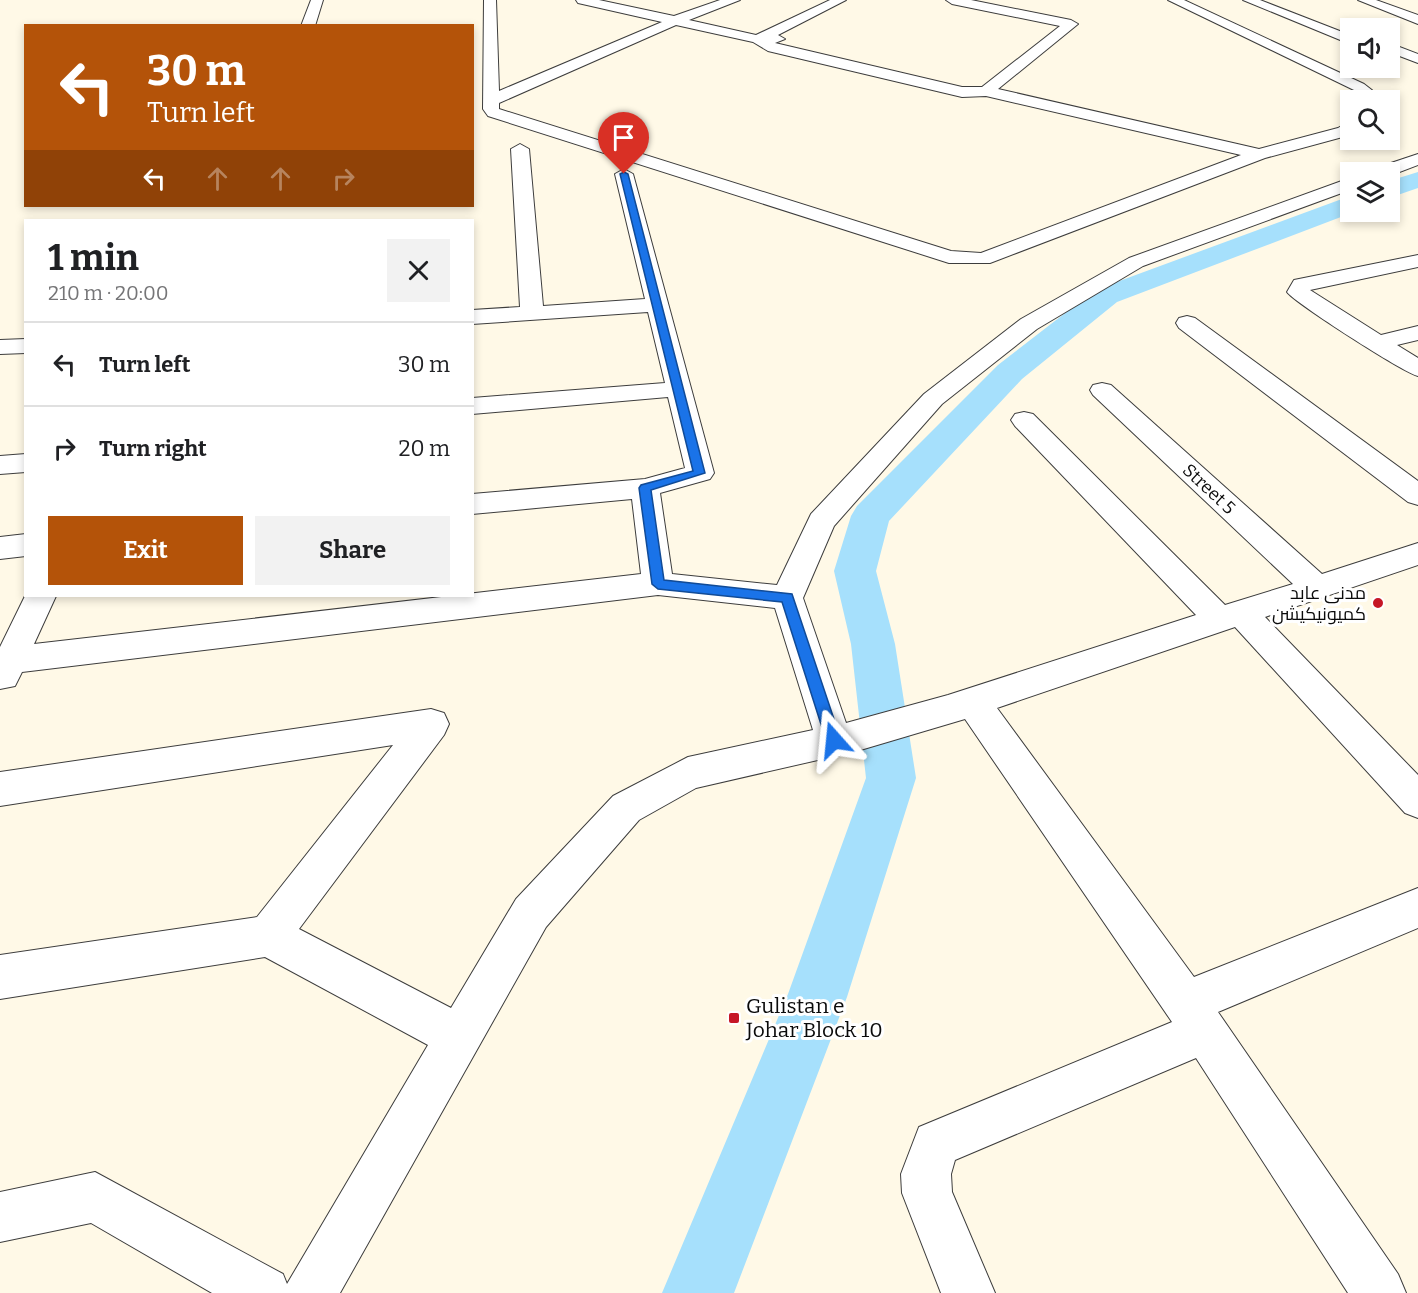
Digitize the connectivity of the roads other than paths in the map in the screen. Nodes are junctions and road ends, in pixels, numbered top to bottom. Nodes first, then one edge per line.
1 (317, 0) edge
2 (490, 0) edge
3 (582, 0) edge
4 (734, 0) edge
5 (840, 0) edge
6 (952, 0) edge
7 (1174, 0) edge
8 (1249, 0) edge
9 (1270, 0) edge
10 (1364, 0) edge
11 (707, 4) edge
12 (676, 20) junction
13 (1418, 20) edge
14 (308, 24) edge
15 (1340, 28) edge
16 (1340, 36) edge
17 (758, 39) junction
18 (1400, 52) edge
19 (1418, 59) edge
20 (877, 60) junction
21 (1400, 60) edge
22 (1418, 67) edge
23 (862, 69) junction
24 (1364, 90) edge
25 (986, 91) junction
26 (492, 100) junction
27 (1340, 133) edge
28 (520, 149) dead end
29 (1259, 154) junction
30 (1418, 159) edge
31 (1400, 166) edge
32 (624, 174) dead end
33 (1340, 188) edge
34 (1418, 261) edge
35 (657, 305) junction
36 (532, 313) junction
37 (474, 317) edge
38 (1187, 323) dead end
39 (1418, 333) edge
40 (1376, 343) junction
41 (24, 346) edge
42 (0, 347) edge
43 (1418, 369) edge
44 (678, 389) junction
45 (1102, 390) dead end
46 (474, 406) edge
47 (1024, 420) dead end
48 (24, 463) edge
49 (0, 465) edge
50 (645, 488) junction
51 (1418, 495) edge
52 (474, 504) edge
53 (24, 545) edge
54 (0, 548) edge
55 (1418, 554) edge
56 (658, 584) junction
57 (1316, 587) junction
58 (39, 597) edge
59 (787, 598) junction
60 (1230, 616) junction
61 (3, 668) edge
62 (960, 706) junction
63 (845, 738) junction
64 (0, 789) edge
65 (1418, 801) edge
66 (1416, 912) edge
67 (268, 936) junction
68 (0, 977) edge
69 (1196, 1017) junction
70 (459, 1037) junction
71 (0, 1216) edge
72 (264, 1293) edge
73 (310, 1293) edge
74 (968, 1293) edge
75 (1379, 1293) edge

1 - 14 street
2 - 26 street
3 - 12 street
4 - 11 street
5 - 17 street
6 - 25 street
7 - 24 street
8 - 16 street
9 - 15 street
10 - 13 street
11 - 12 street
12 - 17 street
12 - 26 street
17 - 20 street
17 - 23 street
18 - 19 street
20 - 23 street
20 - 25 street
21 - 22 street
23 - 25 street
25 - 29 street
26 - 29 street
27 - 29 street
28 - 36 street
30 - 31 street
32 - 35 street
33 - 59 street
34 - 40 street
35 - 36 street
35 - 44 street
36 - 37 street
38 - 51 street
39 - 40 street
40 - 43 street
41 - 42 street
44 - 46 street
44 - 50 street
45 - 57 street, Street 5
47 - 60 street
48 - 49 street
50 - 52 street
50 - 56 street
53 - 54 street
55 - 57 street
56 - 59 street
56 - 61 street
57 - 60 street
58 - 61 street
59 - 63 street
60 - 62 street
60 - 65 street
62 - 63 street
62 - 69 street
63 - 70 street
64 - 67 street
66 - 69 street
67 - 68 street
67 - 70 street
69 - 74 street
69 - 75 street
70 - 73 street
71 - 72 street

